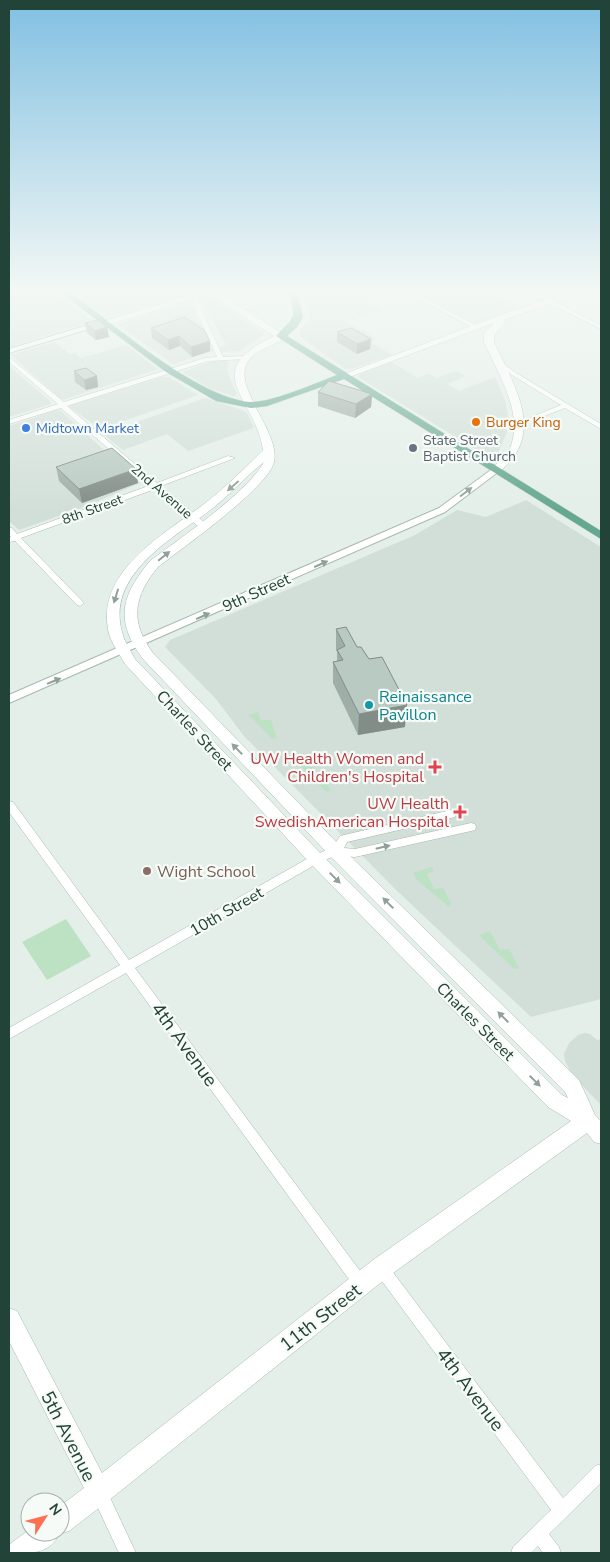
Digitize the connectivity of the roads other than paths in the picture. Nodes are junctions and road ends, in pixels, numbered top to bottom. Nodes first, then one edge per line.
1 (17, 365) edge
2 (162, 365) edge
3 (189, 365) edge
4 (240, 365) edge
5 (327, 365) edge
6 (375, 365) edge
7 (499, 365) edge
8 (503, 365) edge
9 (169, 370) junction
10 (344, 376) junction
11 (61, 405) junction
12 (250, 405) junction
13 (565, 406) junction
14 (9, 422) edge
15 (519, 424) junction
16 (601, 427) edge
17 (232, 458) dead end
18 (495, 470) junction
19 (155, 486) junction
20 (197, 522) junction
21 (9, 530) edge
22 (601, 536) edge
23 (12, 539) edge
24 (80, 603) dead end
25 (130, 647) junction
26 (9, 699) edge
27 (9, 805) edge
28 (451, 814) dead end
29 (471, 827) dead end
30 (336, 851) junction
31 (316, 859) junction
32 (129, 967) junction
33 (9, 1034) edge
34 (595, 1128) edge
35 (381, 1268) junction
36 (361, 1284) junction
37 (9, 1319) edge
38 (601, 1472) edge
39 (99, 1492) junction
40 (561, 1510) junction
41 (70, 1514) edge
42 (539, 1534) junction
43 (34, 1542) edge
44 (19, 1553) edge
45 (128, 1553) edge
46 (519, 1553) edge
47 (553, 1553) edge

1 - 11 street, 2nd Avenue
2 - 9 main road
3 - 9 street
4 - 12 main road, Charles Street
5 - 10 main road
6 - 10 main road
7 - 15 main road
8 - 13 street
9 - 11 street
9 - 12 main road
10 - 12 main road
10 - 18 main road
11 - 14 street
11 - 19 street, 2nd Avenue
12 - 20 main road, Charles Street
13 - 15 street
13 - 16 street
15 - 18 main road
17 - 19 street, 8th Street
18 - 22 main road
25 -> 18 street, 9th Street
19 - 20 street, 2nd Avenue
19 - 23 street, 8th Street
25 -> 20 main road, Charles Street
20 -> 25 main road, Charles Street
21 - 23 street
23 - 24 street
26 -> 25 street, 9th Street
30 -> 25 main road, Charles Street
25 - 31 main road, Charles Street
27 - 32 street, 4th Avenue
28 - 30 street, 10th Street
30 -> 29 street
30 - 31 street, 10th Street
34 -> 30 main road, Charles Street
31 - 32 street, 10th Street
31 -> 34 main road, Charles Street
32 - 33 street, 10th Street
32 - 36 street, 4th Avenue
34 - 35 main road, 11th Street
35 - 36 main road, 11th Street
35 - 40 street, 4th Avenue
36 - 39 main road, 11th Street
37 - 39 main road, 5th Avenue
38 - 40 street
39 - 41 main road, 11th Street
39 - 45 street, 5th Avenue
40 - 42 street
42 - 46 street
42 - 47 street
43 - 44 main road

